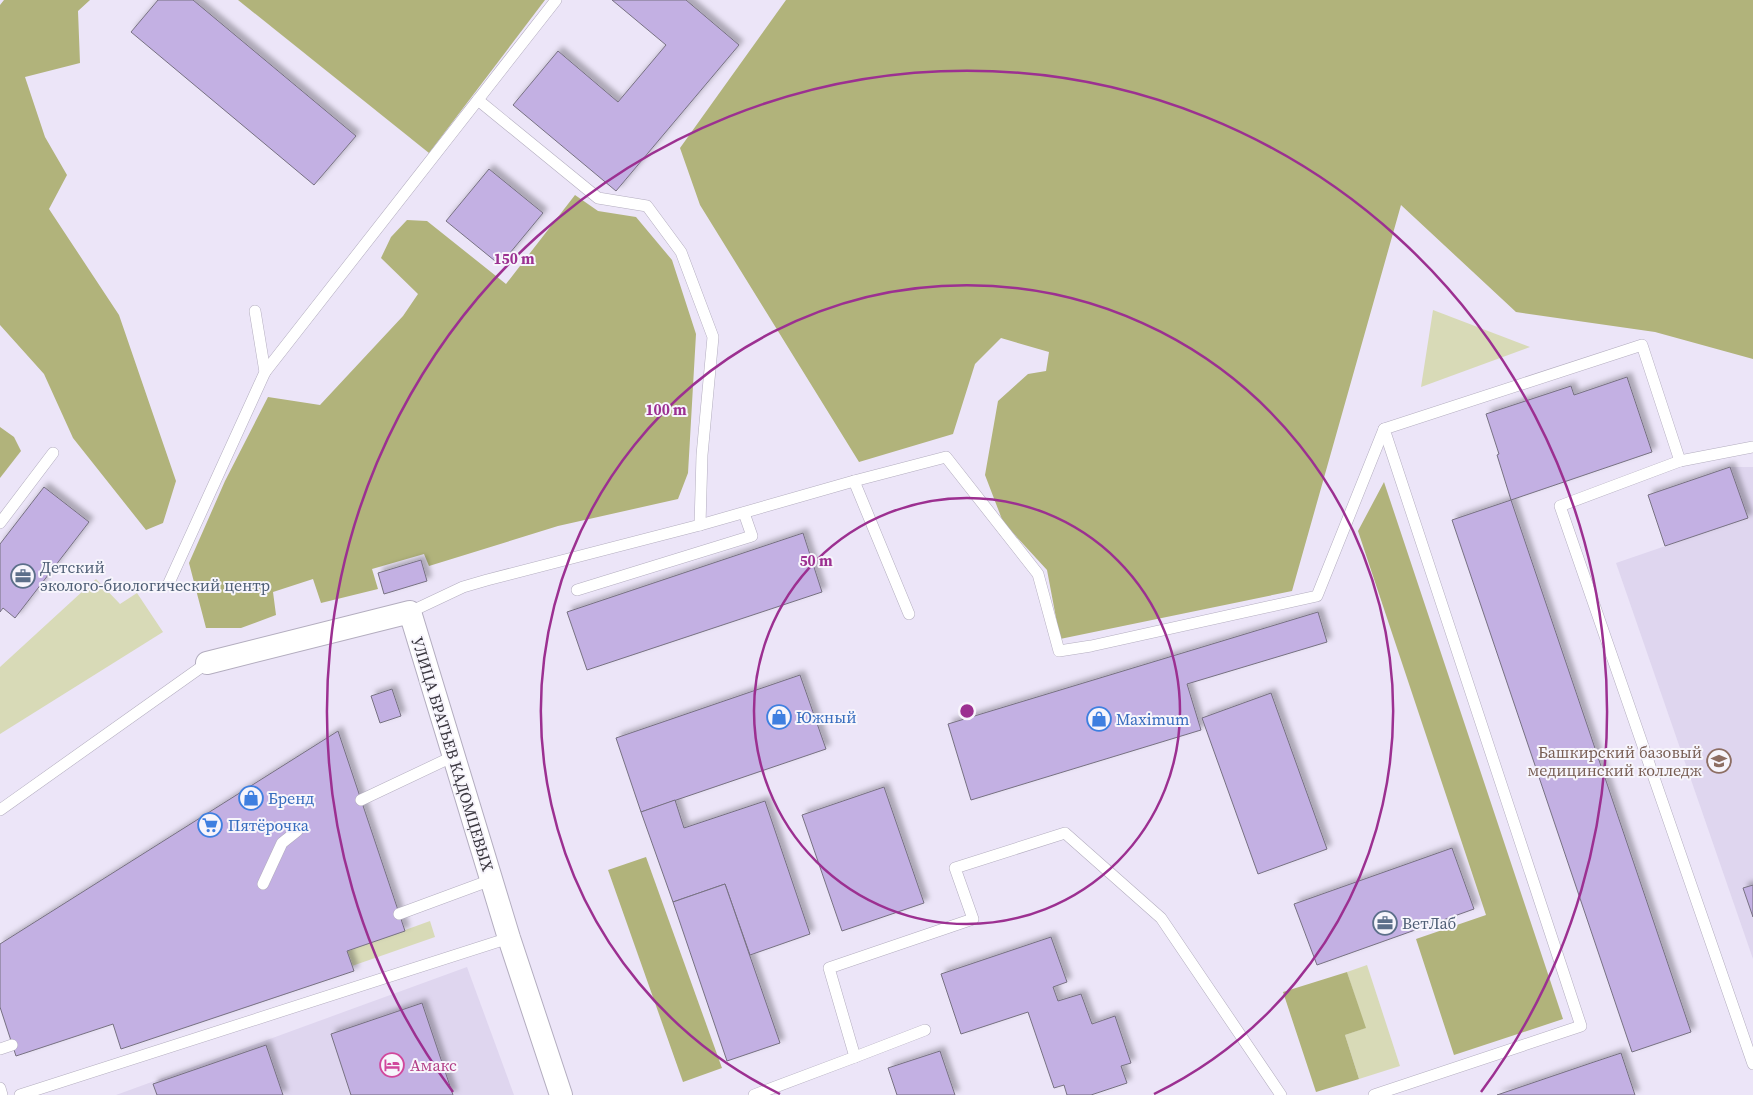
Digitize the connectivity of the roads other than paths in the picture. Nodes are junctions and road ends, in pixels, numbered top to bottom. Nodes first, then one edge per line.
1 (556, 0) edge
2 (478, 100) junction
3 (256, 311) dead end
4 (266, 372) junction
5 (1384, 429) junction
6 (1753, 447) edge
7 (53, 454) dead end
8 (1680, 461) junction
9 (854, 481) junction
10 (744, 513) junction
11 (0, 523) edge
12 (700, 526) junction
13 (168, 585) dead end
14 (577, 590) dead end
15 (410, 612) junction
16 (909, 614) dead end
17 (207, 663) joint
18 (454, 756) junction
19 (361, 800) dead end
20 (0, 810) edge
21 (297, 831) dead end
22 (491, 880) junction
23 (262, 884) dead end
24 (399, 914) dead end
25 (509, 938) junction
26 (925, 1030) dead end
27 (12, 1045) dead end
28 (0, 1049) edge
29 (855, 1057) junction
30 (1753, 1064) edge
31 (0, 1088) edge
32 (2, 1095) edge
33 (20, 1095) edge
34 (561, 1095) edge
35 (754, 1095) edge
36 (1282, 1095) edge
37 (1374, 1095) edge

1 - 2 lane
2 - 4 lane
2 - 12 lane
3 - 4 lane
4 - 13 lane
5 - 8 lane
5 - 9 lane
5 - 37 lane
6 - 8 lane
7 - 11 lane
8 - 30 lane
9 - 10 lane
9 - 16 lane
10 - 12 lane
10 - 14 lane
12 - 15 lane
15 - 17 street
15 - 18 street, УЛИЦА БРАТЬЕВ КАДОМЦЕВЫХ
17 - 20 lane
18 - 19 lane
18 - 22 street, УЛИЦА БРАТЬЕВ КАДОМЦЕВЫХ
21 - 23 lane
22 - 24 lane
22 - 25 street, УЛИЦА БРАТЬЕВ КАДОМЦЕВЫХ
25 - 33 lane
25 - 34 street, УЛИЦА БРАТЬЕВ КАДОМЦЕВЫХ
26 - 29 lane
27 - 28 lane
29 - 35 lane
29 - 36 lane
31 - 32 lane

